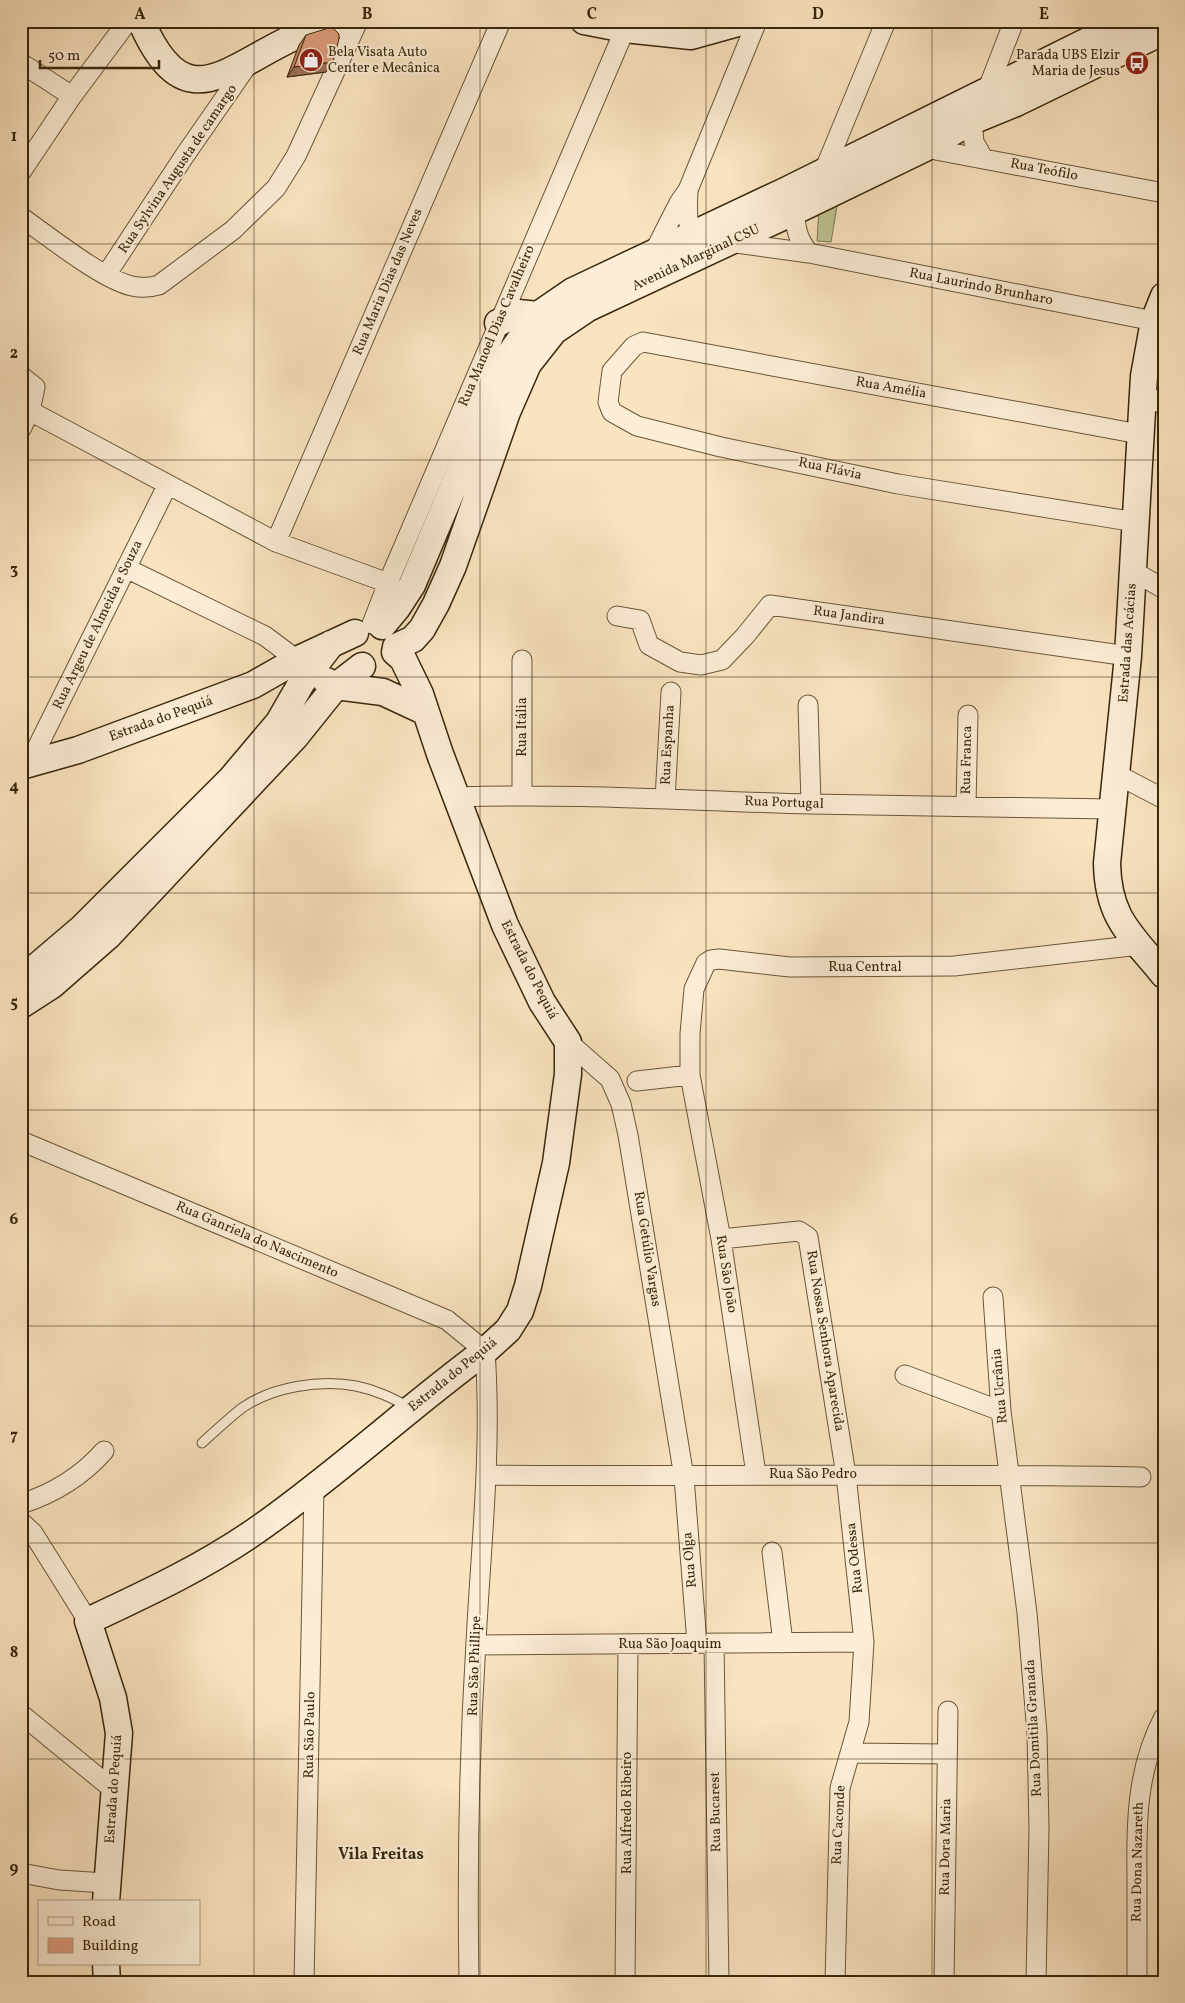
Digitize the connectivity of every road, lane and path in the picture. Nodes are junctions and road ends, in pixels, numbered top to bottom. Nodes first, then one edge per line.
1 (128, 21) edge
2 (140, 21) edge
3 (351, 21) edge
4 (358, 21) edge
5 (501, 21) edge
6 (584, 21) edge
7 (745, 21) edge
8 (757, 21) edge
9 (886, 21) edge
10 (1014, 21) edge
11 (1128, 21) edge
12 (297, 29) edge
13 (625, 29) junction
14 (1164, 31) edge
15 (21, 63) edge
16 (249, 63) junction
17 (987, 91) junction
18 (72, 96) junction
19 (972, 121) junction
20 (925, 148) junction
21 (983, 158) junction
22 (862, 165) junction
23 (824, 171) junction
24 (21, 172) edge
25 (688, 190) junction
26 (1164, 193) edge
27 (796, 211) junction
28 (21, 217) edge
29 (729, 242) junction
30 (697, 244) junction
31 (654, 252) junction
32 (809, 253) junction
33 (106, 275) junction
34 (1164, 296) edge
35 (538, 314) junction
36 (1154, 321) junction
37 (498, 323) junction
38 (642, 342) joint
39 (28, 382) edge
40 (1153, 399) edge
41 (30, 411) junction
42 (21, 429) edge
43 (1139, 434) junction
44 (167, 486) junction
45 (1136, 522) junction
46 (276, 542) junction
47 (126, 568) junction
48 (1133, 571) junction
49 (388, 583) junction
50 (1164, 589) edge
51 (617, 616) dead end
52 (370, 628) junction
53 (396, 650) junction
54 (1128, 656) junction
55 (522, 660) dead end
56 (303, 666) junction
57 (364, 667) junction
58 (253, 685) junction
59 (336, 686) junction
60 (383, 692) junction
61 (671, 692) dead end
62 (808, 705) dead end
63 (426, 712) junction
64 (968, 715) dead end
65 (279, 722) junction
66 (25, 768) edge
67 (1118, 776) junction
68 (522, 794) junction
69 (456, 797) junction
70 (665, 799) junction
71 (1164, 799) edge
72 (811, 804) junction
73 (966, 805) junction
74 (1113, 809) junction
75 (182, 842) junction
76 (1140, 945) junction
77 (1164, 975) edge
78 (21, 980) edge
79 (21, 1004) edge
80 (568, 1042) junction
81 (690, 1076) junction
82 (637, 1081) dead end
83 (21, 1141) edge
84 (721, 1240) junction
85 (993, 1297) dead end
86 (485, 1351) junction
87 (905, 1375) dead end
88 (412, 1408) junction
89 (1001, 1411) junction
90 (202, 1443) dead end
91 (104, 1451) dead end
92 (756, 1474) junction
93 (486, 1475) junction
94 (846, 1475) junction
95 (1010, 1475) junction
96 (684, 1477) junction
97 (1140, 1477) dead end
98 (314, 1488) junction
99 (21, 1504) edge
100 (21, 1522) edge
101 (772, 1552) dead end
102 (88, 1621) junction
103 (864, 1642) junction
104 (705, 1643) junction
105 (783, 1643) junction
106 (628, 1644) junction
107 (476, 1645) junction
108 (948, 1711) dead end
109 (21, 1714) edge
110 (1164, 1717) edge
111 (850, 1753) junction
112 (947, 1754) junction
113 (115, 1792) junction
114 (21, 1873) edge
115 (106, 1892) edge
116 (106, 1966) edge
117 (107, 1982) edge
118 (304, 1982) edge
119 (469, 1982) edge
120 (625, 1982) edge
121 (719, 1982) edge
122 (835, 1982) edge
123 (944, 1982) edge
124 (1036, 1982) edge
125 (1137, 1982) edge

1 - 18 street
2 - 16 main road
3 - 12 main road
4 - 33 street
5 - 46 street, Rua Maria Dias das Neves
6 - 13 main road
7 - 13 main road
8 - 25 street
9 - 23 street
10 - 17 street
11 - 17 main road, Avenida Marginal CSU
12 - 16 main road
13 - 37 street, Rua Manoel Dias Cavalheiro
14 - 19 main road, Avenida Marginal CSU
15 - 18 street
16 - 33 street, Rua Sylvina Augusta de camargo
17 - 19 street
17 - 22 main road, Avenida Marginal CSU
18 - 24 street
19 - 20 main road, Avenida Marginal CSU
19 - 21 street
20 - 21 street, Rua Teófilo
20 - 22 main road, Avenida Marginal CSU
21 - 26 street, Rua Teófilo
22 - 23 main road, Avenida Marginal CSU
22 - 27 main road, Avenida Marginal CSU
23 - 30 main road, Avenida Marginal CSU
25 - 30 street
25 - 31 street
27 - 29 main road, Avenida Marginal CSU
27 - 32 street
28 - 33 street
29 - 30 main road, Avenida Marginal CSU
29 - 32 street, Rua Laurindo Brunharo
30 - 31 main road, Avenida Marginal CSU
30 - 53 main road, Avenida Marginal CSU
31 - 35 main road, Avenida Marginal CSU
32 - 36 street, Rua Laurindo Brunharo
34 - 36 main road, Estrada das Acácias
35 - 37 main road
35 - 52 main road, Avenida Marginal CSU
36 - 40 main road, Estrada das Acácias
37 - 49 street, Rua Manoel Dias Cavalheiro
38 - 43 street, Rua Amélia
38 - 45 street, Rua Flávia
39 - 41 street
40 - 43 main road, Estrada das Acácias
41 - 42 street
41 - 44 street
43 - 45 main road, Estrada das Acácias
44 - 46 street
44 - 47 street, Rua Argeu de Almeida e Souza
45 - 48 main road, Estrada das Acácias
46 - 49 street
47 - 56 street
47 - 66 street, Rua Argeu de Almeida e Souza
48 - 50 street
48 - 54 main road, Estrada das Acácias
49 - 52 street, Rua Manoel Dias Cavalheiro
51 - 54 street, Rua Jandira
52 - 53 main road
52 - 56 main road
52 - 57 main road
53 - 57 main road
53 - 63 main road, Estrada do Pequiá
54 - 67 main road, Estrada das Acácias
55 - 68 street, Rua Itália
56 - 58 main road, Estrada do Pequiá
56 - 59 main road
56 - 65 main road
57 - 59 main road
57 - 60 main road
58 - 65 main road
58 - 66 main road, Estrada do Pequiá
59 - 60 main road
59 - 75 main road
60 - 63 main road
61 - 70 street, Rua Espanha
62 - 72 street
63 - 69 main road, Estrada do Pequiá
64 - 73 street, Rua Franca
65 - 75 main road
67 - 71 street
67 - 74 main road, Estrada das Acácias
68 - 69 street, Rua Portugal
68 - 70 street, Rua Portugal
69 - 80 main road, Estrada do Pequiá
70 - 72 street, Rua Portugal
72 - 73 street, Rua Portugal
73 - 74 street, Rua Portugal
74 - 76 main road, Estrada das Acácias
75 - 78 main road
75 - 79 main road
76 - 77 main road, Estrada das Acácias
76 - 81 street, Rua Central
80 - 86 main road, Estrada do Pequiá
80 - 96 street, Rua Getúlio Vargas
81 - 82 street
81 - 84 street, Rua São João
83 - 86 street, Rua Ganriela do Nascimento
84 - 92 street, Rua São João
84 - 94 street, Rua Nossa Senhora Aparecida
85 - 89 street, Rua Ucrânia
86 - 88 main road, Estrada do Pequiá
86 - 93 street, Rua São Phillipe
87 - 89 street
88 - 90 lane
88 - 98 main road, Estrada do Pequiá
89 - 95 street, Rua Ucrânia
91 - 99 street
92 - 94 street, Rua São Pedro
92 - 96 street, Rua São Pedro
93 - 96 street, Rua São Pedro
93 - 107 street, Rua São Phillipe
94 - 95 street, Rua São Pedro
94 - 103 street, Rua Odessa
95 - 97 street, Rua São Pedro
95 - 124 street, Rua Domitila Granada
96 - 104 street, Rua Olga
98 - 102 main road, Estrada do Pequiá
98 - 118 street, Rua São Paulo
100 - 102 street
101 - 105 street
102 - 113 main road, Estrada do Pequiá
103 - 105 street, Rua São Joaquim
103 - 111 street, Rua Caconde
104 - 105 street, Rua São Joaquim
104 - 106 street, Rua São Joaquim
104 - 121 street, Rua Bucarest
106 - 107 street, Rua São Joaquim
106 - 120 street, Rua Alfredo Ribeiro
107 - 119 street, Rua São Phillipe
108 - 112 street, Rua Dora Maria
109 - 113 street
110 - 125 street, Rua Dona Nazareth
111 - 112 street
111 - 122 street, Rua Caconde
112 - 123 street, Rua Dora Maria
113 - 115 main road, Estrada do Pequiá
114 - 115 street
116 - 117 main road

